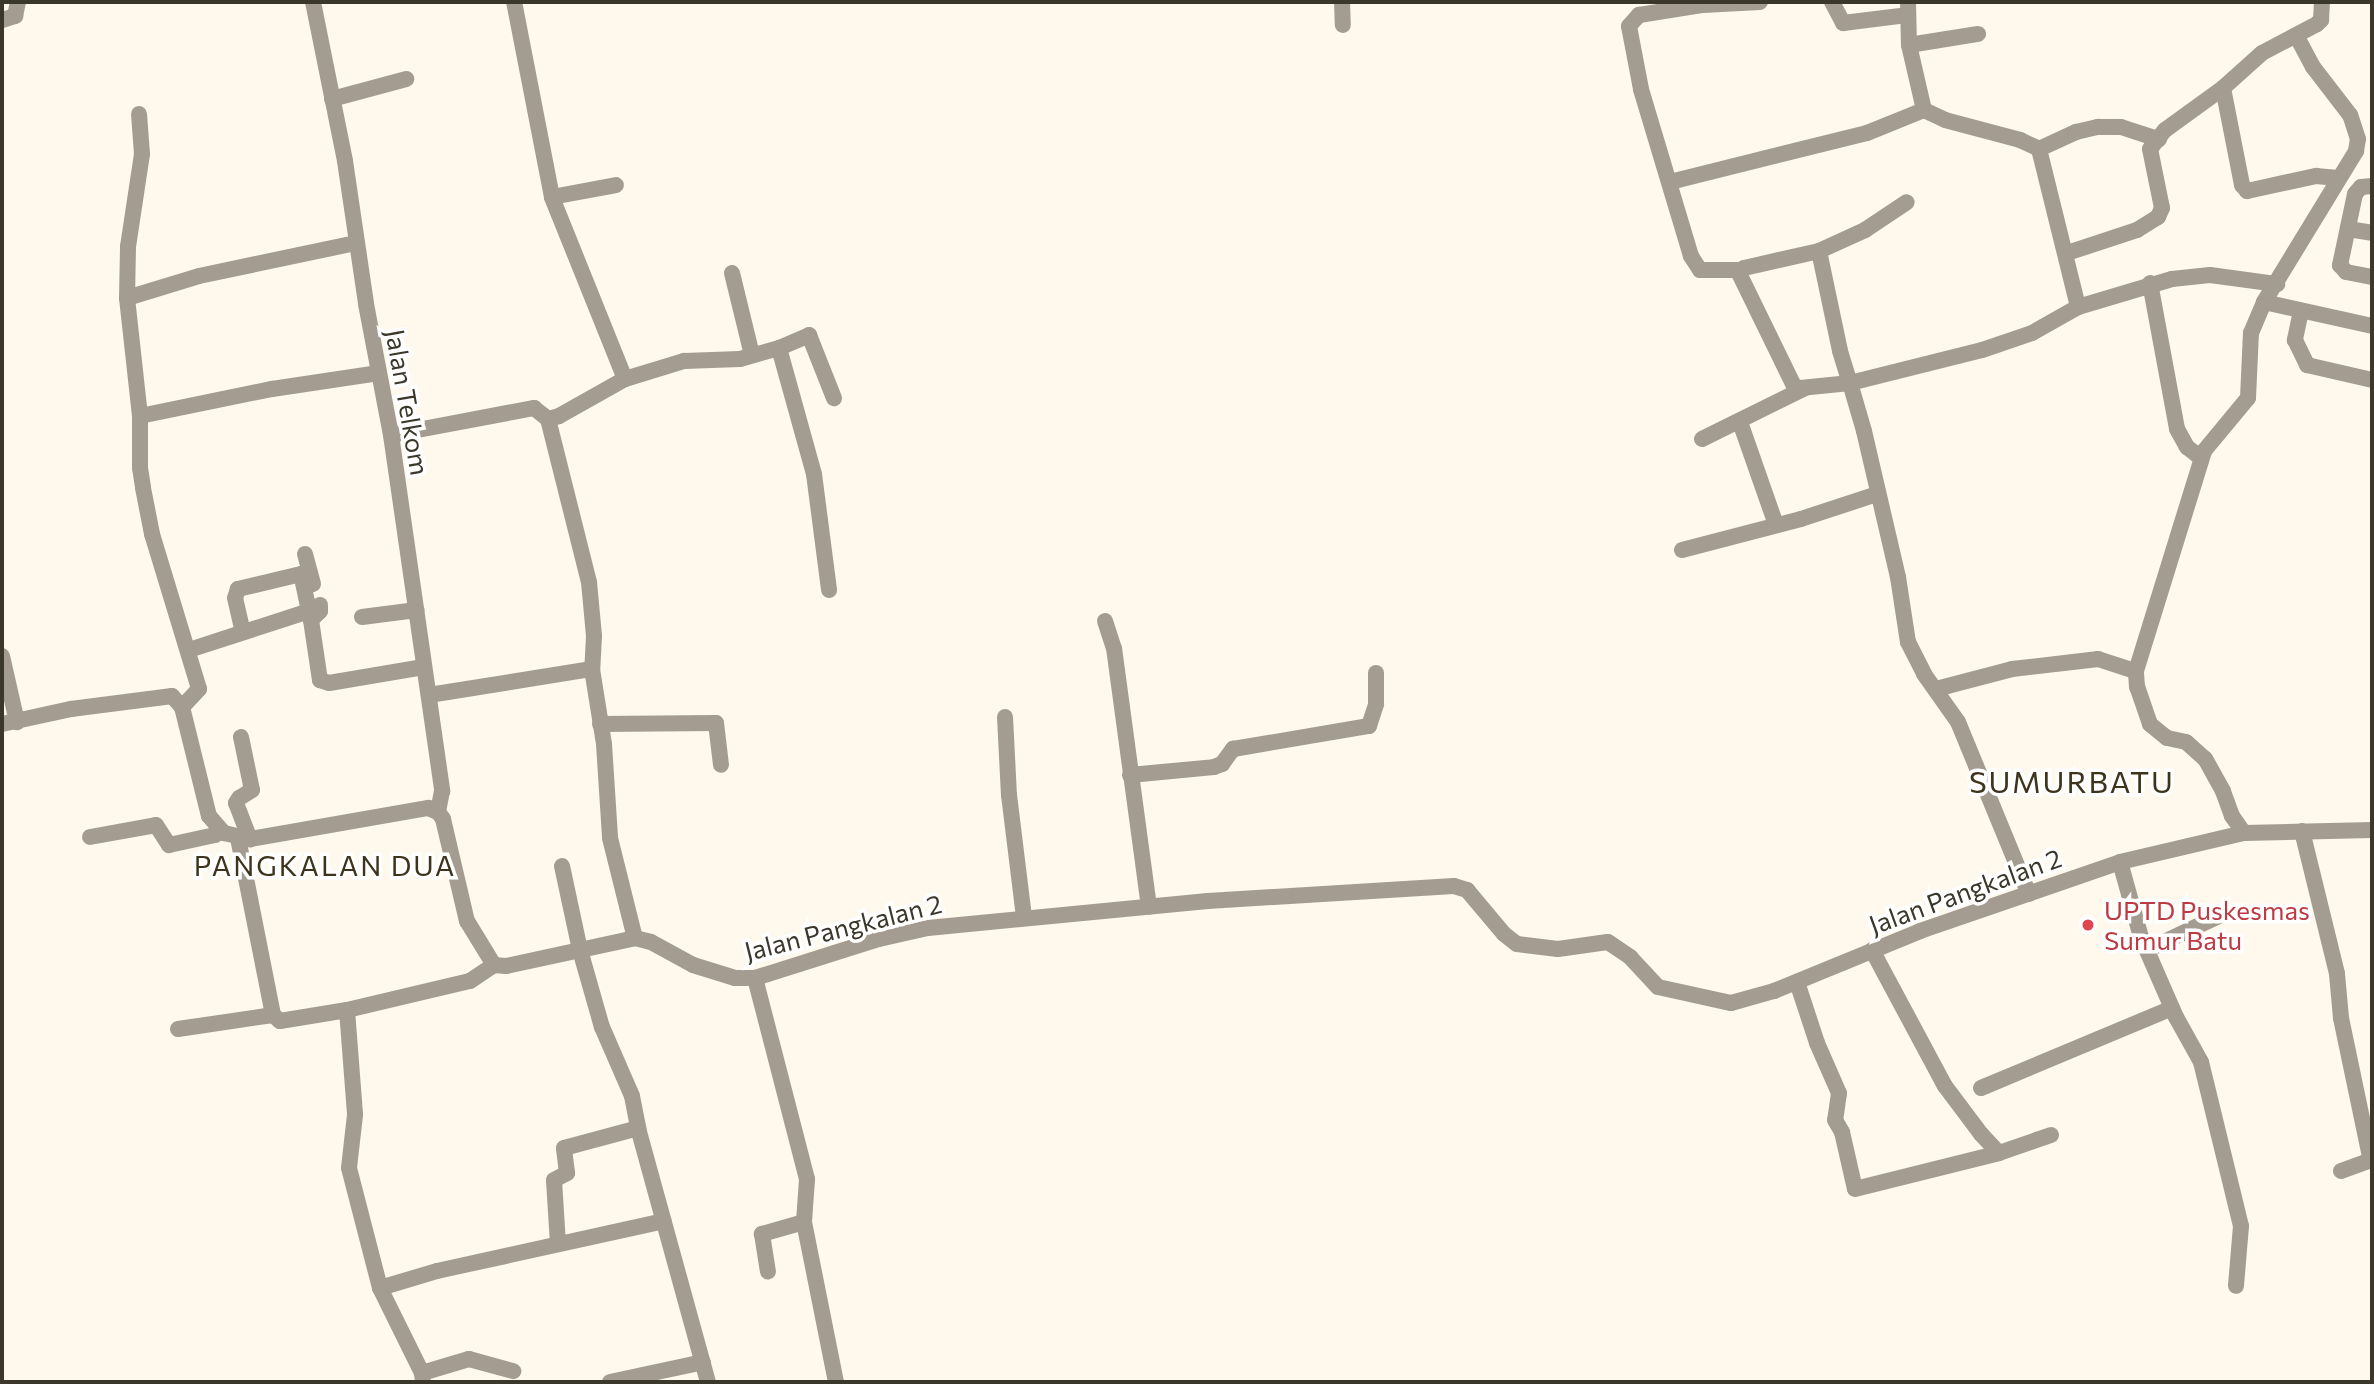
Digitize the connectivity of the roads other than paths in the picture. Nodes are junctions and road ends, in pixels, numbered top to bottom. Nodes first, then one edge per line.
1 (18, 2) edge
2 (313, 2) edge
3 (514, 2) edge
4 (1342, 2) edge
5 (1760, 2) edge
6 (1832, 2) edge
7 (2322, 2) edge
8 (1907, 8) edge
9 (1638, 9) edge
10 (2, 20) edge
11 (1343, 25) dead end
12 (1978, 34) dead end
13 (2296, 35) junction
14 (1909, 45) junction
15 (406, 79) dead end
16 (2224, 88) junction
17 (332, 99) junction
18 (1923, 110) junction
19 (139, 114) dead end
20 (2159, 139) junction
21 (2039, 149) junction
22 (2338, 178) junction
23 (1670, 182) junction
24 (616, 185) dead end
25 (2372, 186) edge
26 (552, 197) junction
27 (1906, 202) dead end
28 (2348, 229) junction
29 (2372, 233) edge
30 (356, 243) junction
31 (1819, 251) junction
32 (2067, 253) junction
33 (1740, 270) junction
34 (733, 273) dead end
35 (2372, 276) edge
36 (2150, 284) junction
37 (2277, 284) junction
38 (127, 298) junction
39 (2264, 302) junction
40 (2078, 307) junction
41 (2301, 311) junction
42 (2372, 326) edge
43 (779, 348) junction
44 (752, 355) junction
45 (379, 373) junction
46 (625, 379) junction
47 (2372, 380) edge
48 (1850, 383) junction
49 (1805, 388) junction
50 (834, 398) dead end
51 (140, 416) junction
52 (548, 419) junction
53 (1740, 422) junction
54 (391, 435) junction
55 (1702, 439) dead end
56 (2201, 458) junction
57 (1877, 494) junction
58 (1776, 524) junction
59 (1682, 550) dead end
60 (305, 554) dead end
61 (829, 590) dead end
62 (417, 610) junction
63 (362, 617) dead end
64 (1105, 621) dead end
65 (243, 632) junction
66 (189, 650) junction
67 (2, 656) edge
68 (424, 667) junction
69 (592, 669) junction
70 (2136, 671) junction
71 (1376, 673) dead end
72 (1936, 689) junction
73 (429, 695) junction
74 (182, 706) junction
75 (1005, 717) dead end
76 (9, 723) edge
77 (600, 723) junction
78 (242, 737) dead end
79 (721, 765) dead end
80 (1129, 775) junction
81 (438, 812) junction
82 (219, 829) junction
83 (2372, 830) edge
84 (2302, 831) junction
85 (2244, 833) junction
86 (90, 837) dead end
87 (244, 838) junction
88 (2120, 862) junction
89 (562, 866) dead end
90 (2029, 894) junction
91 (1149, 907) junction
92 (2219, 916) dead end
93 (1024, 918) junction
94 (635, 938) junction
95 (580, 950) junction
96 (1872, 950) junction
97 (2147, 950) junction
98 (494, 965) junction
99 (755, 978) junction
100 (1797, 982) junction
101 (2172, 1007) junction
102 (347, 1010) junction
103 (273, 1015) junction
104 (178, 1029) dead end
105 (1981, 1088) dead end
106 (638, 1128) junction
107 (2051, 1135) dead end
108 (1999, 1153) junction
109 (2371, 1160) edge
110 (2340, 1171) dead end
111 (664, 1221) junction
112 (804, 1222) junction
113 (558, 1244) junction
114 (768, 1272) dead end
115 (2236, 1286) dead end
116 (380, 1288) junction
117 (703, 1362) junction
118 (513, 1371) dead end
119 (423, 1378) edge
120 (610, 1382) edge
121 (708, 1382) edge
122 (836, 1382) edge

1 - 10 street
2 - 17 street, Jalan Telkom
3 - 26 street
4 - 11 street
5 - 9 street
6 - 8 street
7 - 13 street
8 - 14 street
9 - 23 street
12 - 14 street
13 - 16 street
13 - 22 street
14 - 18 street
15 - 17 street
16 - 20 street
16 - 22 street
17 - 30 street, Jalan Telkom
18 - 21 street
18 - 23 street
19 - 38 street
20 - 21 street
20 - 32 street
21 - 32 street
22 - 37 street
23 - 33 street
24 - 26 street
25 - 28 street
26 - 46 street
27 - 31 street
28 - 29 street
28 - 35 street
30 - 38 street
30 - 45 street, Jalan Telkom
31 - 33 street
31 - 48 street
32 - 40 street
33 - 49 street
34 - 44 street
36 - 37 street
36 - 40 street
36 - 56 street
37 - 39 street
38 - 51 street
39 - 41 street
39 - 56 street
40 - 48 street
41 - 42 street
41 - 47 street
43 - 44 street
43 - 50 street
43 - 61 street
44 - 46 street
45 - 51 street
45 - 54 street, Jalan Telkom
46 - 52 street
48 - 49 street
48 - 57 street
49 - 53 street
51 - 66 street
52 - 54 street
52 - 69 street
53 - 55 street
53 - 58 street
54 - 62 street, Jalan Telkom
56 - 70 street
57 - 58 street
57 - 72 street
58 - 59 street
60 - 68 street
62 - 63 street
62 - 68 street, Jalan Telkom
64 - 80 street
65 - 65 street
65 - 66 street
66 - 74 street
67 - 76 street
68 - 73 street, Jalan Telkom
69 - 73 street
69 - 77 street
70 - 72 street
70 - 85 street
71 - 80 street
72 - 90 street
73 - 81 street, Jalan Telkom
74 - 76 street
74 - 82 street
75 - 93 street
77 - 79 street
77 - 94 street
78 - 87 street
80 - 91 street
81 - 87 street
81 - 98 street
82 - 86 street
82 - 87 street
83 - 84 street, Jalan Pangkalan 2
84 - 85 street, Jalan Pangkalan 2
84 - 109 street
85 - 88 street, Jalan Pangkalan 2
87 - 103 street
88 - 90 street, Jalan Pangkalan 2
88 - 97 street
89 - 95 street
90 - 96 street, Jalan Pangkalan 2
91 - 93 street, Jalan Pangkalan 2
91 - 100 street, Jalan Pangkalan 2
92 - 97 street
93 - 99 street, Jalan Pangkalan 2
94 - 95 street
94 - 99 street, Jalan Pangkalan 2
95 - 98 street
95 - 106 street
96 - 100 street, Jalan Pangkalan 2
96 - 108 street
97 - 101 street
98 - 102 street
99 - 112 street
100 - 108 street
101 - 105 street
101 - 115 street
102 - 103 street
102 - 116 street
103 - 104 street
106 - 111 street
106 - 113 street
107 - 108 street
109 - 110 street
111 - 113 street
111 - 117 street
112 - 114 street
112 - 122 street
113 - 116 street
116 - 119 street
117 - 120 street
117 - 121 street
118 - 119 street

